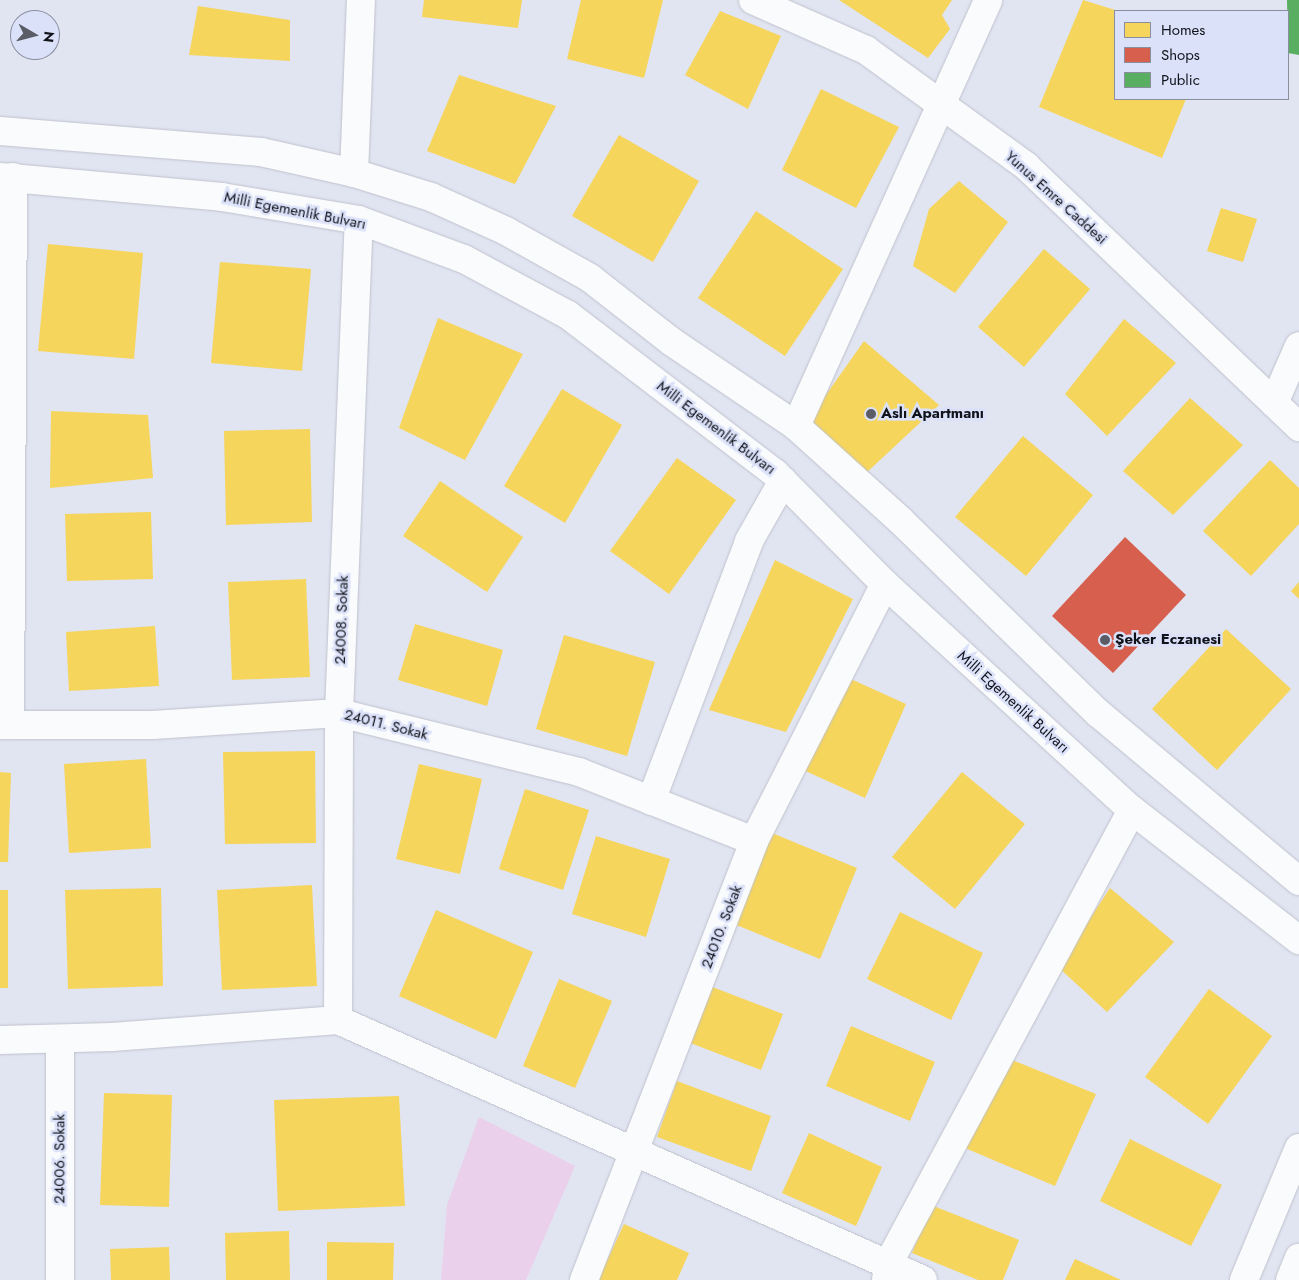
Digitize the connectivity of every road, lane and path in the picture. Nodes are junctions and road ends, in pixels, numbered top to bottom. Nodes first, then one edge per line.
1 (361, 0) edge
2 (753, 0) edge
3 (988, 0) edge
4 (940, 104) junction
5 (0, 131) edge
6 (354, 173) junction
7 (6, 177) edge
8 (359, 220) junction
9 (1299, 346) edge
10 (1274, 403) junction
11 (796, 426) junction
12 (1299, 426) edge
13 (783, 481) junction
14 (885, 584) junction
15 (338, 713) junction
16 (5, 725) edge
17 (651, 801) junction
18 (1132, 810) junction
19 (754, 842) junction
20 (1299, 881) edge
21 (1299, 940) edge
22 (338, 1020) junction
23 (60, 1039) junction
24 (0, 1040) edge
25 (1299, 1148) edge
26 (637, 1152) junction
27 (1299, 1258) edge
28 (887, 1272) edge
29 (60, 1280) edge
30 (584, 1280) edge
31 (923, 1280) edge
32 (1244, 1280) edge
33 (1290, 1280) edge

1 - 6 street
2 - 4 street, Yunus Emre Caddesi
3 - 4 street
4 - 10 street, Yunus Emre Caddesi
4 - 11 street
5 - 6 street
6 - 11 street
7 - 8 street, Milli Egemenlik Bulvarı
7 - 16 street
8 - 13 street, Milli Egemenlik Bulvarı
8 - 15 street, 24008. Sokak
9 - 10 street
10 - 12 street, Yunus Emre Caddesi
11 - 20 street
13 - 14 street, Milli Egemenlik Bulvarı
13 - 17 street
14 - 18 street, Milli Egemenlik Bulvarı
14 - 19 street, 24010. Sokak
15 - 16 street, 24011. Sokak
15 - 17 street, 24011. Sokak
15 - 22 street, 24008. Sokak
17 - 19 street, 24011. Sokak
18 - 21 street, Milli Egemenlik Bulvarı
18 - 28 street
19 - 26 street, 24010. Sokak
22 - 23 street
22 - 26 street
23 - 24 street
23 - 29 street, 24006. Sokak
25 - 32 street
26 - 28 street
26 - 30 street, 24010. Sokak
27 - 33 street
28 - 31 street

